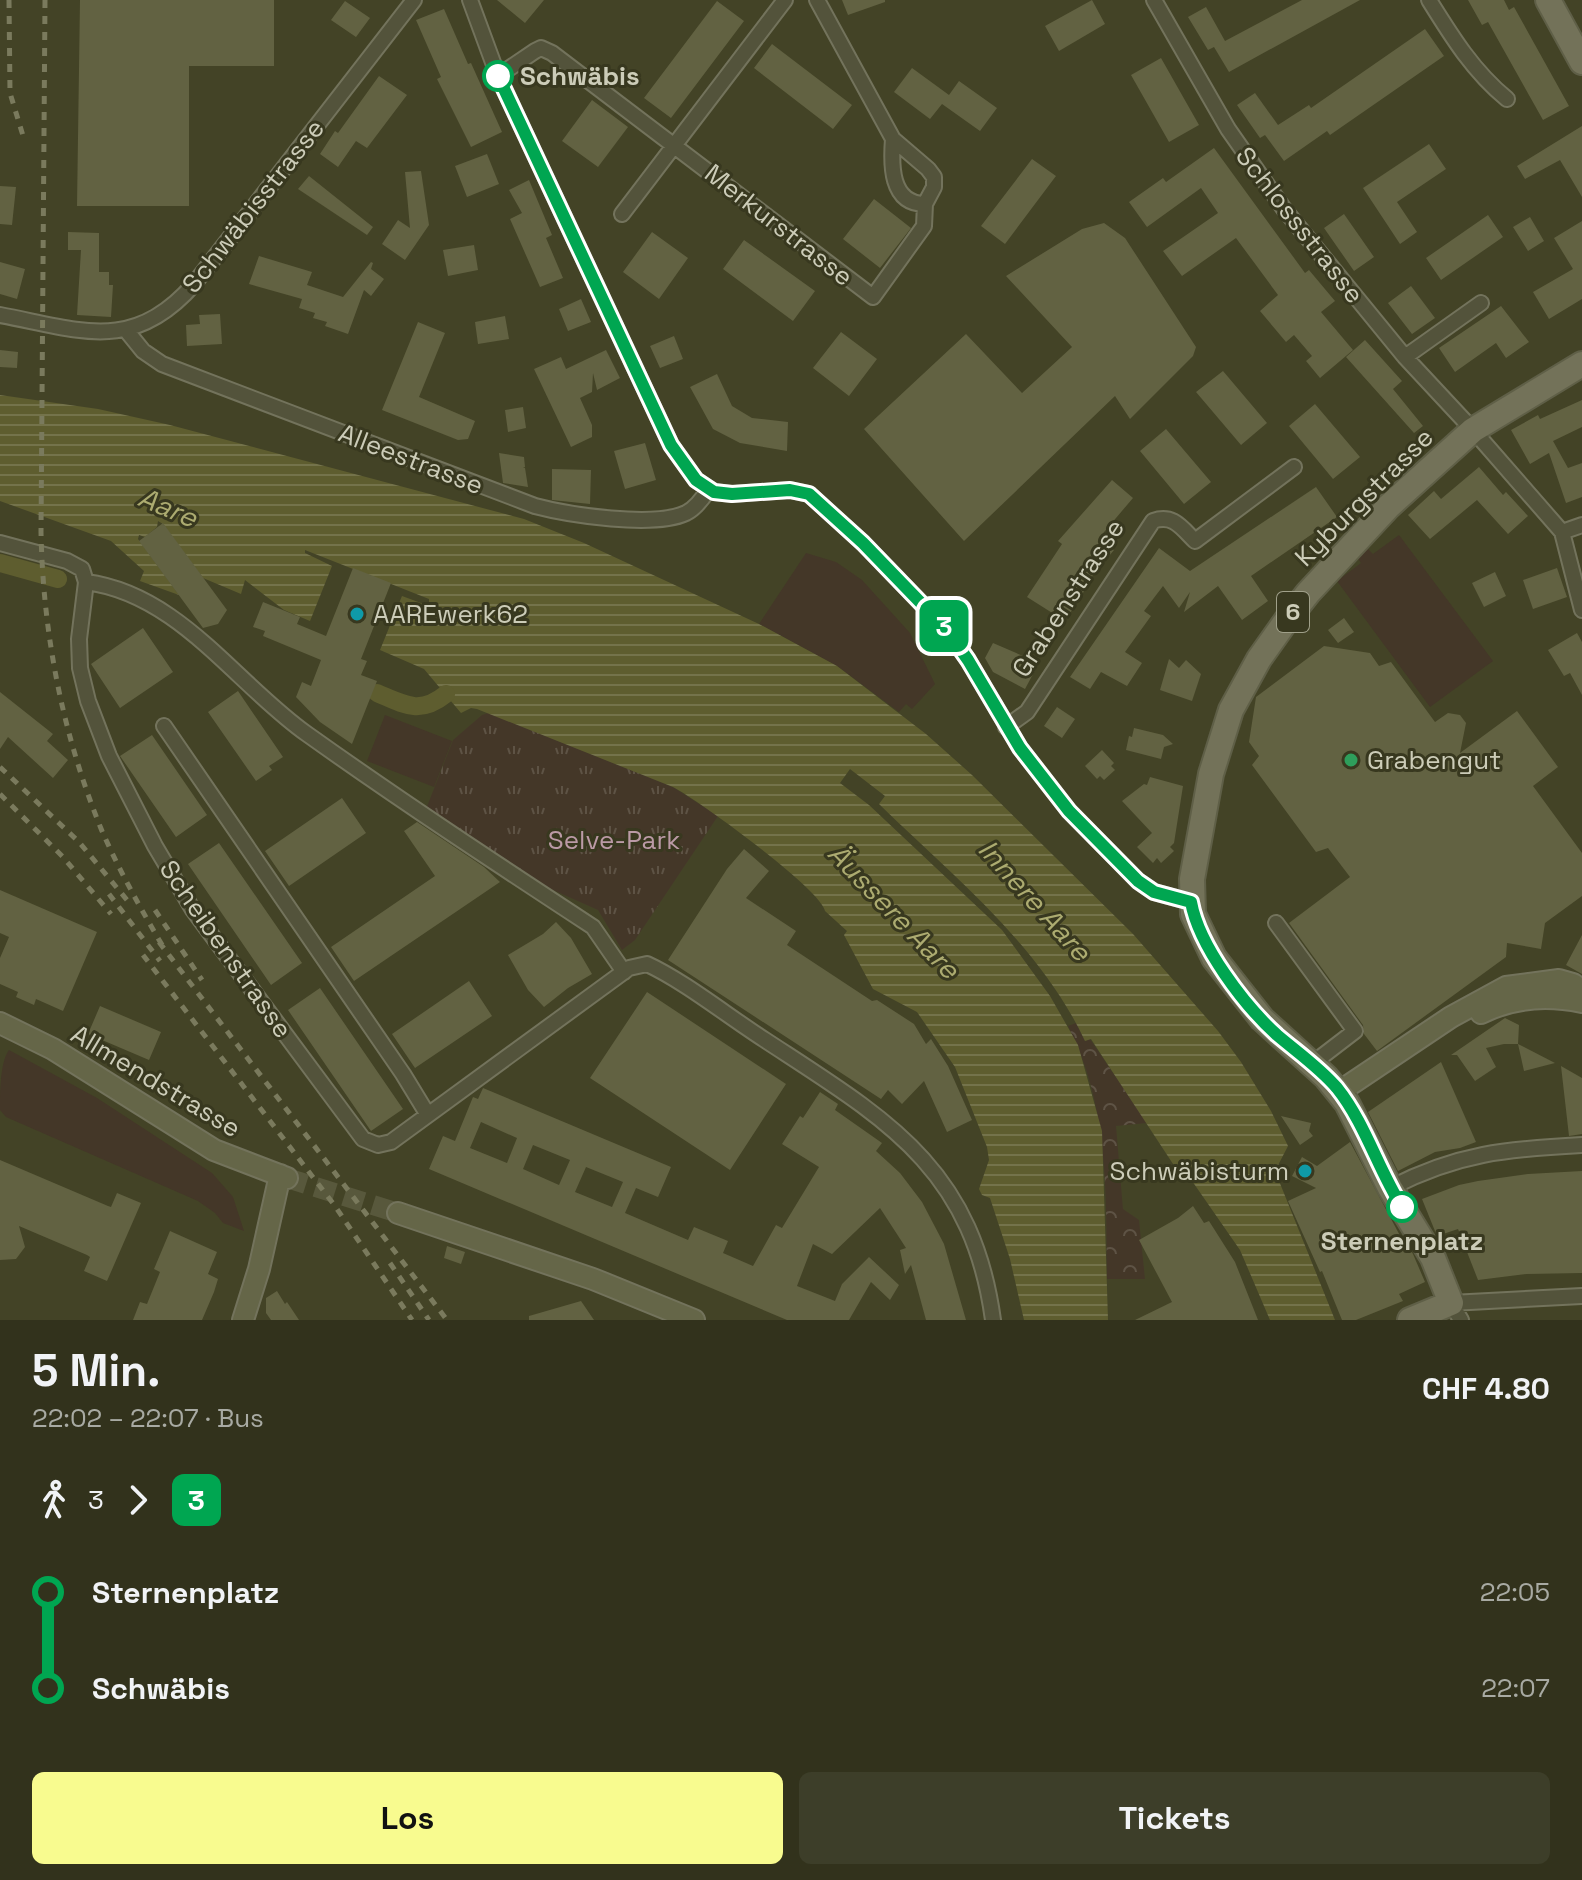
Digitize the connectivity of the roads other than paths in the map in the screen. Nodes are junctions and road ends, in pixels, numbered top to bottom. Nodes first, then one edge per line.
1 (414, 0) edge
2 (470, 0) edge
3 (785, 0) edge
4 (817, 0) edge
5 (1154, 0) edge
6 (1429, 0) edge
7 (1548, 0) edge
8 (1582, 62) edge
9 (498, 76) junction
10 (1507, 99) dead end
11 (893, 139) junction
12 (674, 144) junction
13 (925, 204) junction
14 (622, 214) dead end
15 (1481, 303) dead end
16 (0, 315) edge
17 (126, 330) junction
18 (1405, 357) junction
19 (1582, 364) edge
20 (1473, 430) junction
21 (1294, 467) dead end
22 (708, 490) junction
23 (1582, 525) edge
24 (1562, 532) junction
25 (0, 543) edge
26 (86, 582) junction
27 (1582, 610) edge
28 (164, 726) dead end
29 (1006, 727) junction
30 (1191, 902) junction
31 (1276, 923) dead end
32 (624, 972) junction
33 (1582, 991) edge
34 (1582, 1002) edge
35 (0, 1023) edge
36 (1312, 1064) junction
37 (1343, 1097) junction
38 (428, 1115) junction
39 (1582, 1145) edge
40 (1390, 1188) junction
41 (398, 1213) tunnel mouth
42 (1582, 1296) edge
43 (1456, 1311) edge
44 (243, 1320) edge
45 (694, 1320) edge
46 (993, 1320) edge
47 (1410, 1320) edge

1 - 17 street, Schwäbisstrasse
2 - 9 street
3 - 12 street
4 - 11 street, Merkurstrasse
5 - 18 street, Schlossstrasse
6 - 10 street
7 - 8 main road
9 - 12 street, Merkurstrasse
9 - 22 street
11 - 13 street, Merkurstrasse
11 - 13 street, Merkurstrasse
12 - 13 street, Merkurstrasse
12 - 14 street
15 - 18 street
16 - 17 street, Schwäbisstrasse
17 - 22 street, Alleestrasse
18 - 20 street, Schlossstrasse
19 - 20 main road, Kyburgstrasse / 6
20 - 24 street, Schlossstrasse
20 - 30 main road, Kyburgstrasse / 6
21 - 29 street, Grabenstrasse
22 - 29 street, Grabenstrasse
23 - 24 street
24 - 27 street
25 - 26 street
26 - 32 street
26 - 38 street, Scheibenstrasse
28 - 38 street
29 - 30 street, Grabenstrasse
30 - 36 main road, 6
31 - 36 street
32 - 38 street, Scheibenstrasse
32 - 46 street
33 - 37 main road
34 - 37 main road
35 - 44 main road, Allmendstrasse
36 - 37 main road, 6
37 - 40 main road, 6
39 - 40 street
40 - 43 main road, 6
41 - 45 main road
42 - 43 street
43 - 47 main road

